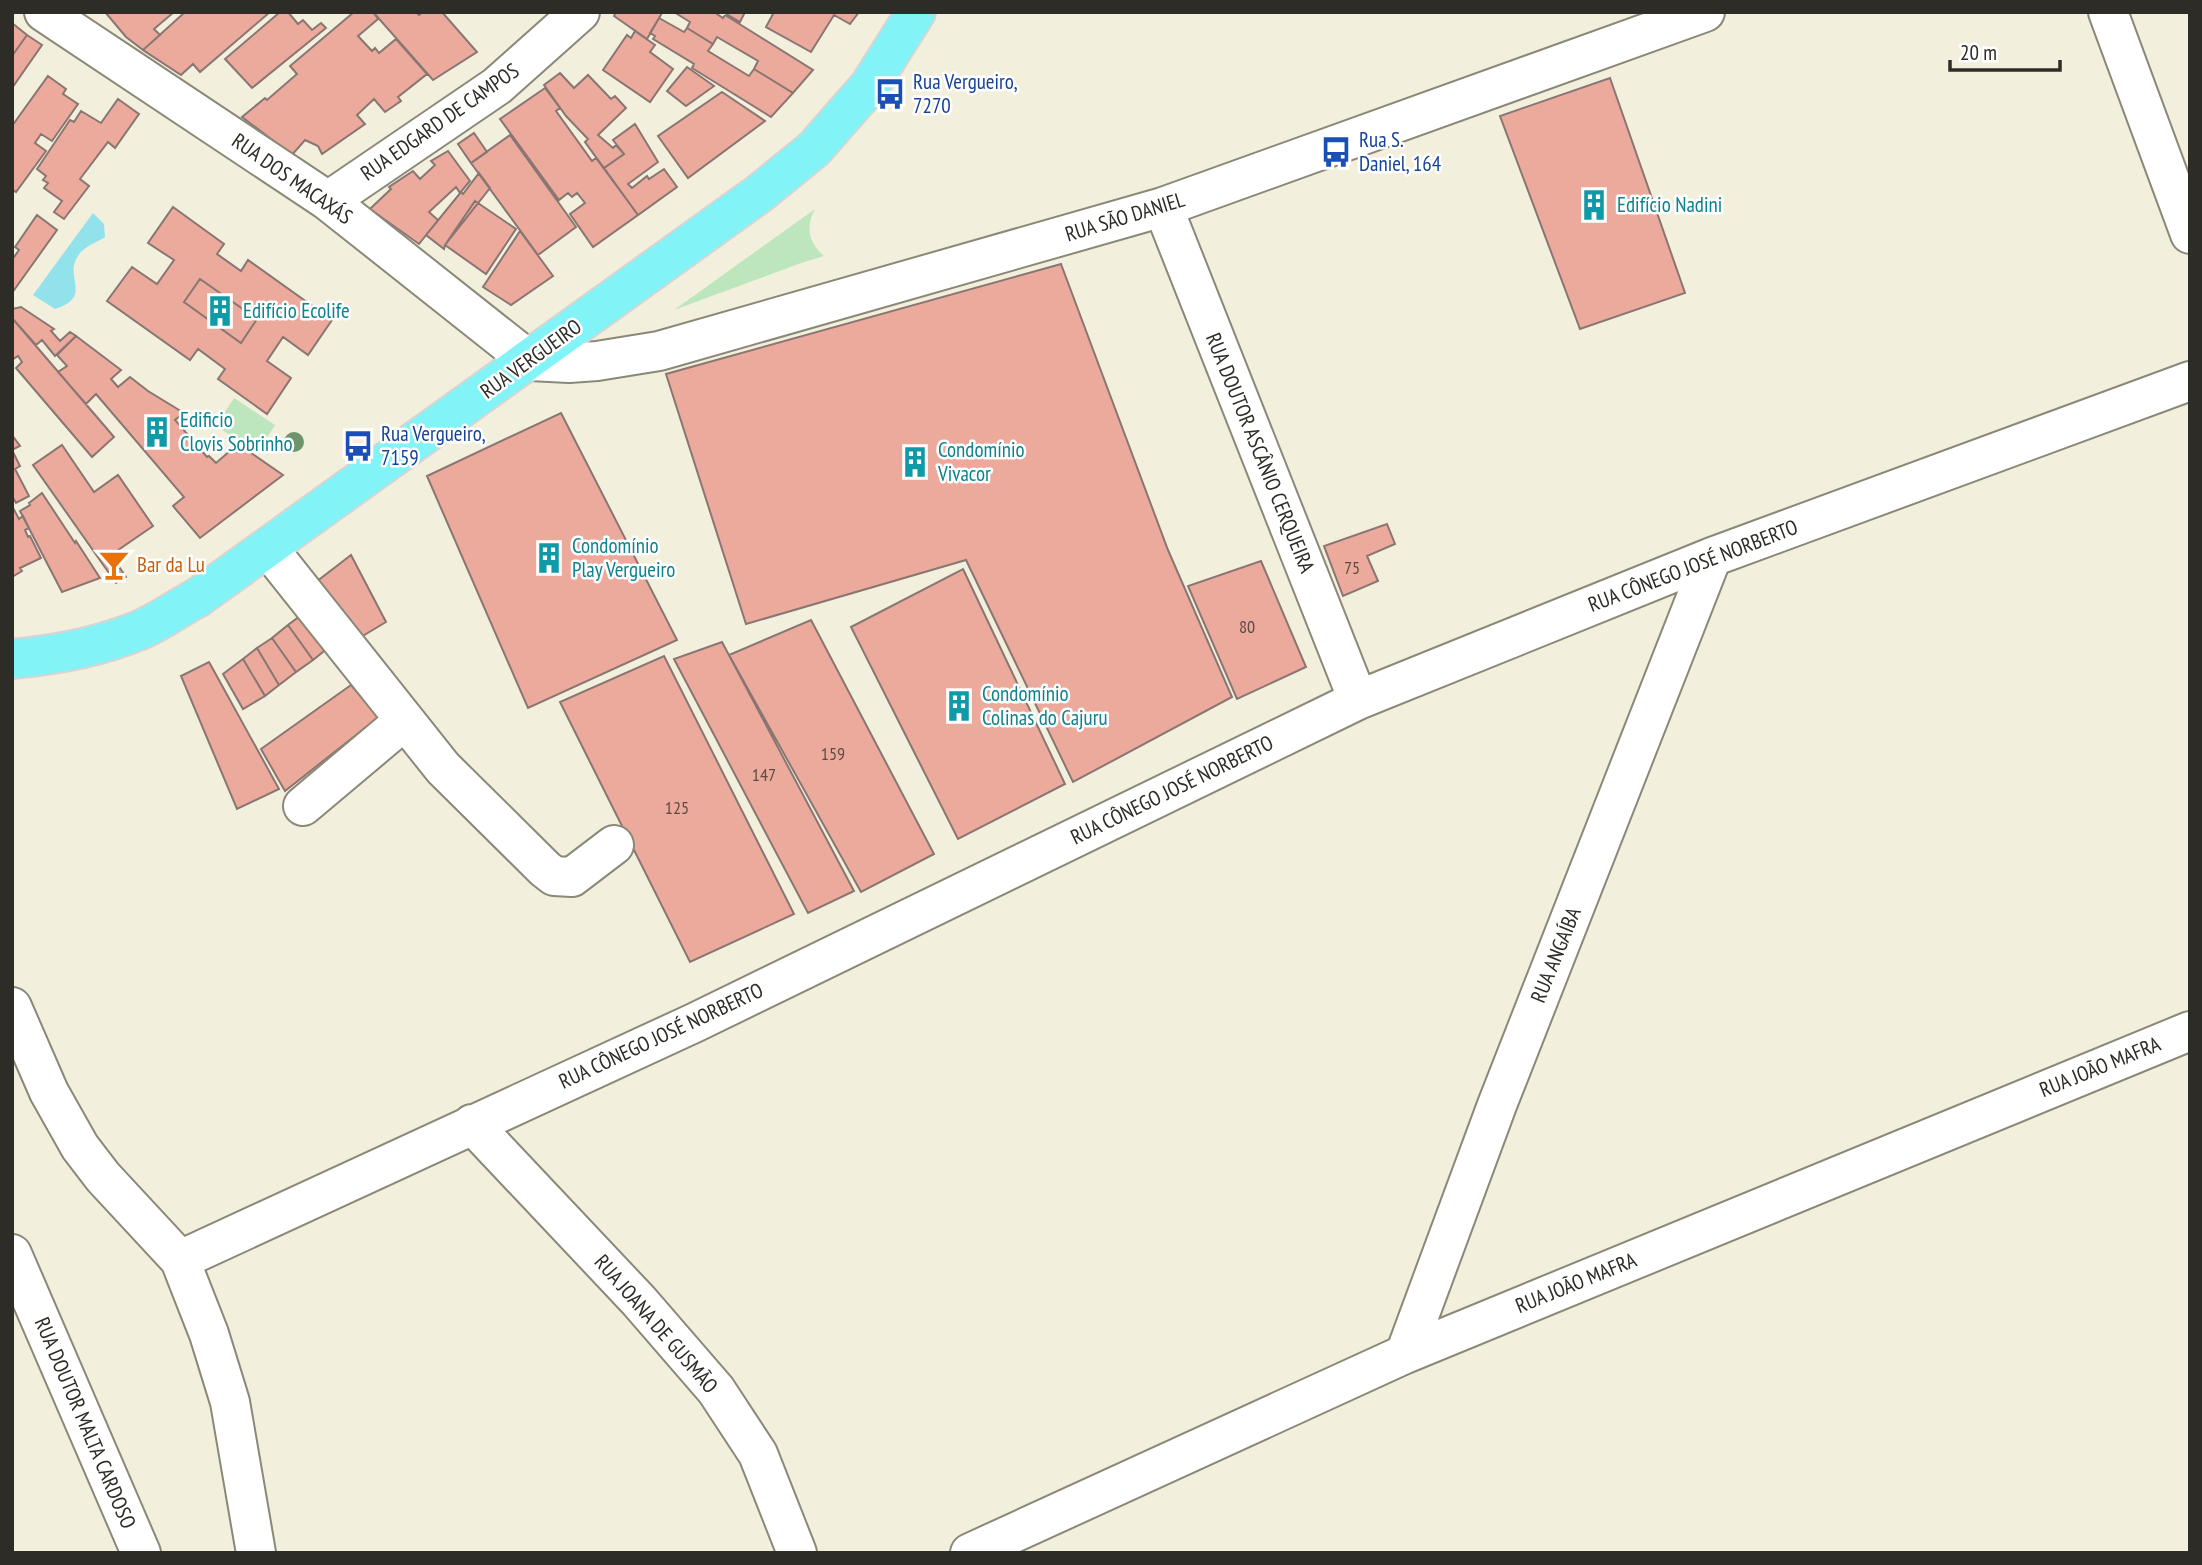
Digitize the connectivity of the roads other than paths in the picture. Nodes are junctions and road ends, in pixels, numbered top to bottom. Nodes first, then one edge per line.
1 (44, 12) edge
2 (580, 12) edge
3 (916, 12) edge
4 (1705, 12) edge
5 (2108, 12) edge
6 (328, 201) junction
7 (1163, 207) junction
8 (2190, 234) edge
9 (530, 361) junction
10 (2190, 380) edge
11 (268, 548) junction
12 (1712, 557) junction
13 (12, 659) edge
14 (1358, 700) junction
15 (404, 721) junction
16 (303, 806) dead end
17 (614, 845) dead end
18 (12, 1007) edge
19 (2190, 1031) edge
20 (472, 1124) junction
21 (12, 1254) edge
22 (180, 1260) junction
23 (1405, 1354) junction
24 (141, 1553) edge
25 (256, 1553) edge
26 (797, 1553) edge
27 (970, 1553) edge

1 - 6 street, RUA DOS MACAXÁS
2 - 6 street, RUA EDGARD DE CAMPOS
3 - 9 main road, RUA VERGUEIRO
4 - 7 street, RUA SÃO DANIEL
5 - 8 street
6 - 9 street, RUA DOS MACAXÁS
7 - 9 street, RUA SÃO DANIEL
7 - 14 street, RUA DOUTOR ASCÂNIO CERQUEIRA
9 - 11 main road, RUA VERGUEIRO
10 - 12 street, RUA CÔNEGO JOSÉ NORBERTO
11 - 13 main road, RUA VERGUEIRO
11 - 15 street
12 - 14 street, RUA CÔNEGO JOSÉ NORBERTO
12 - 23 street, RUA ANGAÍBA
14 - 20 street, RUA CÔNEGO JOSÉ NORBERTO
15 - 16 street
15 - 17 street
18 - 22 street
19 - 23 street, RUA JOÃO MAFRA
20 - 22 street, RUA CÔNEGO JOSÉ NORBERTO
20 - 26 street, RUA JOANA DE GUSMÃO
21 - 24 street, RUA DOUTOR MALTA CARDOSO
22 - 25 street
23 - 27 street, RUA JOÃO MAFRA

